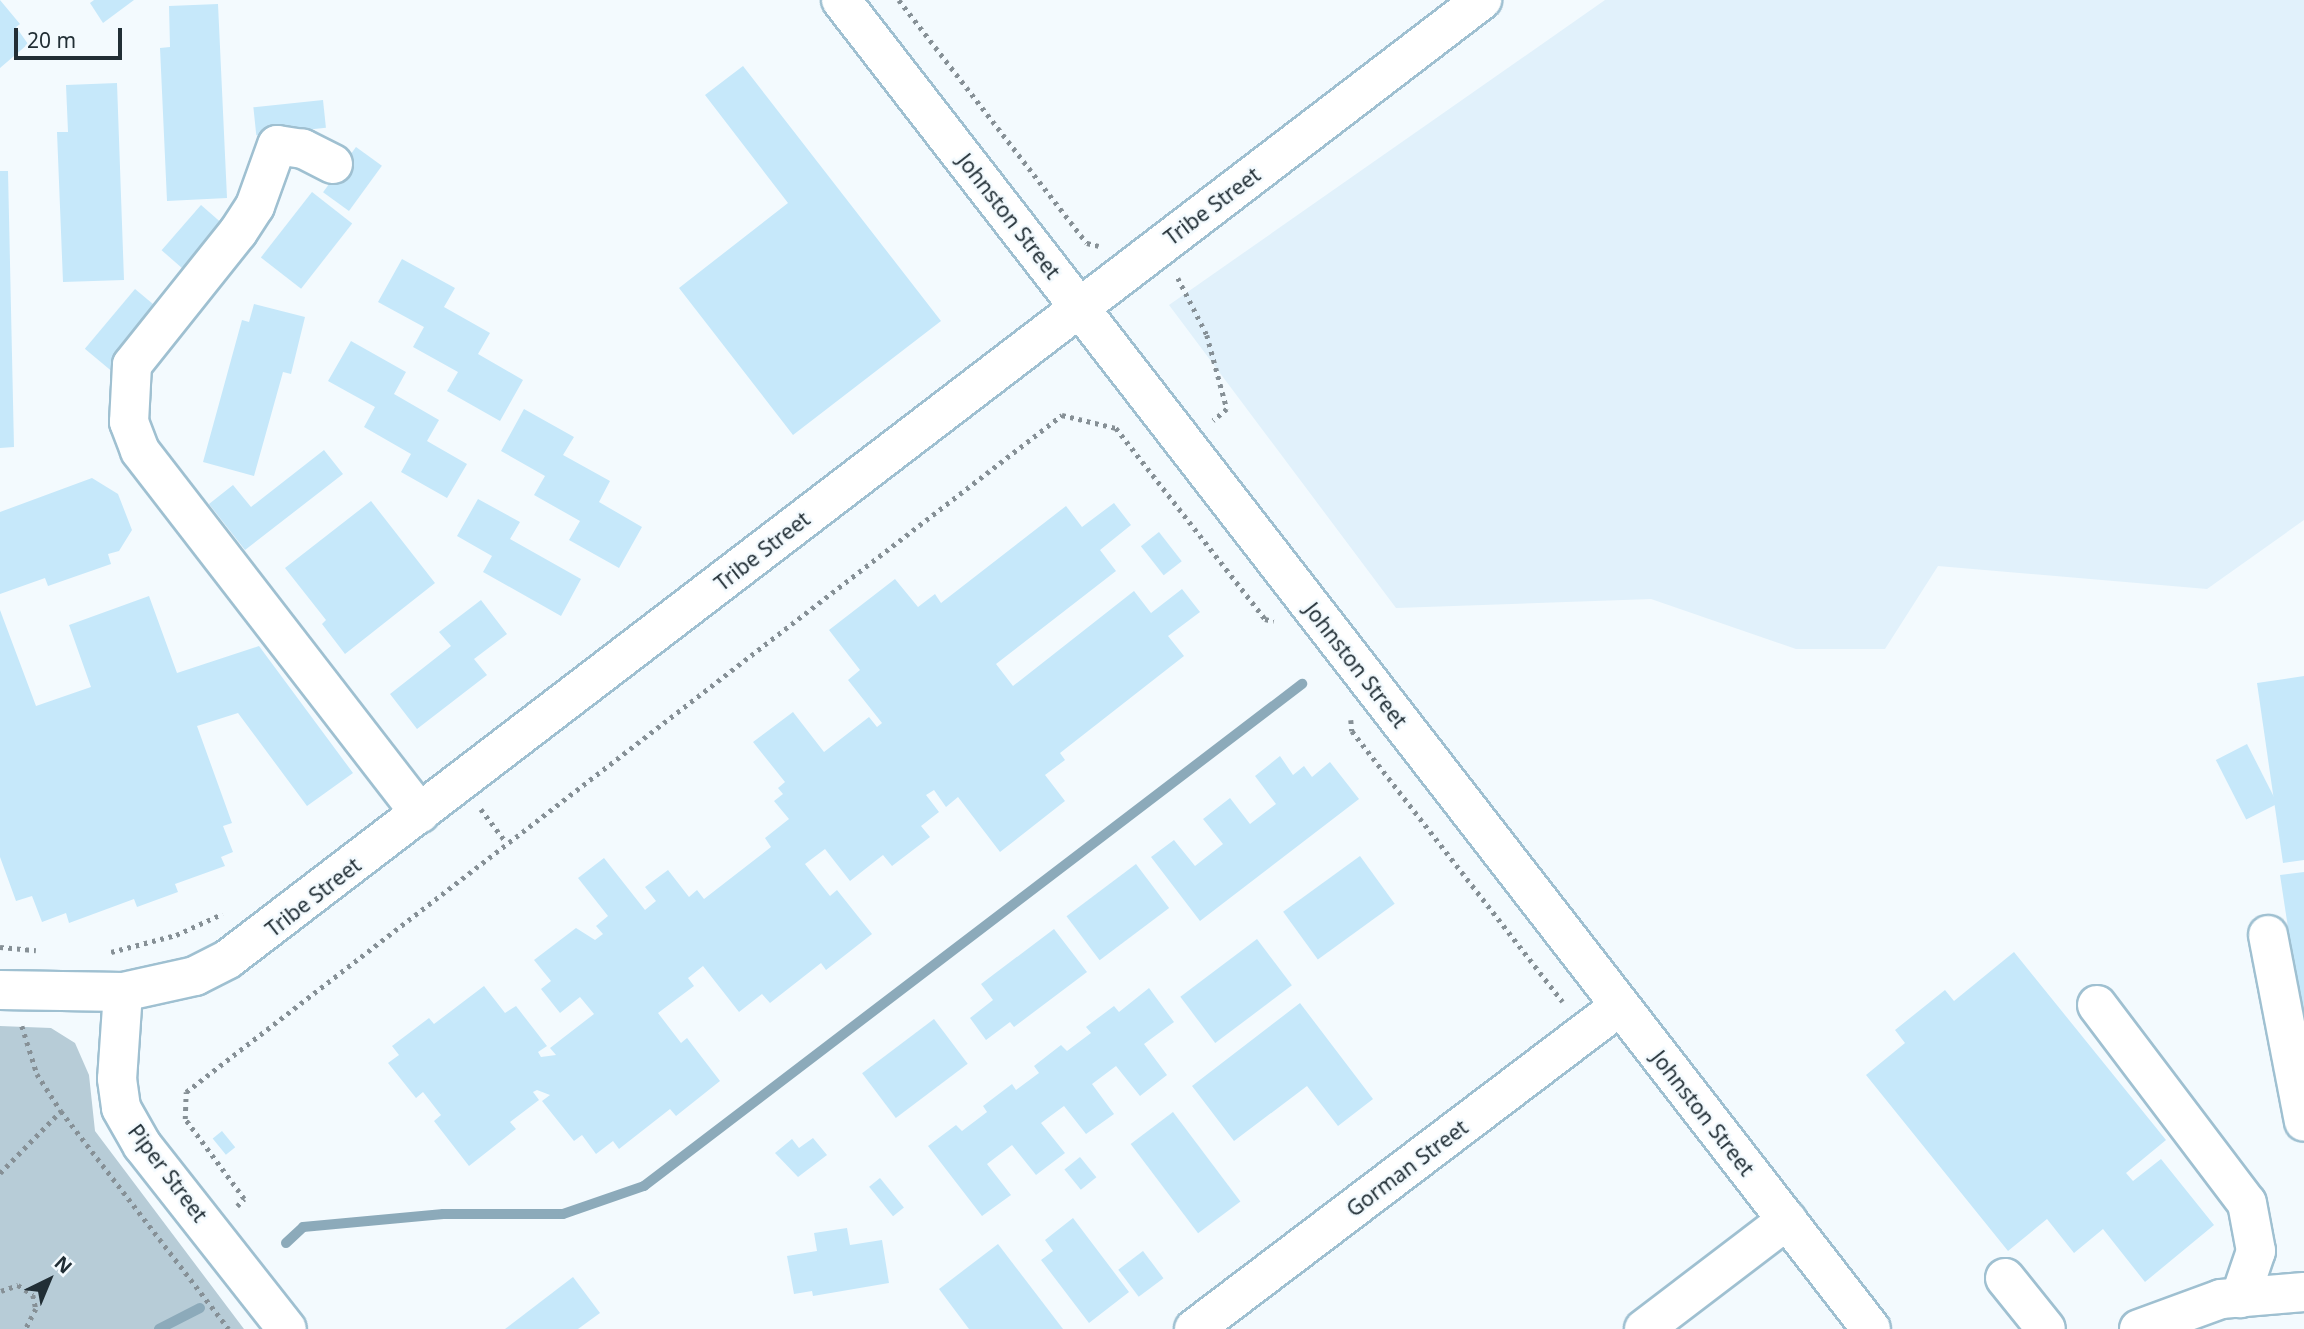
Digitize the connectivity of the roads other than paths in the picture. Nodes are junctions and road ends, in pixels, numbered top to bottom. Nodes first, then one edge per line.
1 (841, 0) edge
2 (1482, 0) edge
3 (333, 163) dead end
4 (1079, 307) junction
5 (420, 813) junction
6 (2268, 935) dead end
7 (1, 990) edge
8 (123, 992) junction
9 (2097, 1005) dead end
10 (1620, 1006) junction
11 (2304, 1122) edge
12 (1787, 1220) junction
13 (2004, 1278) dead end
14 (2304, 1292) edge
15 (2240, 1298) junction
16 (287, 1329) edge
17 (1194, 1329) edge
18 (1644, 1329) edge
19 (1871, 1329) edge
20 (2046, 1329) edge
21 (2139, 1329) edge

1 - 4 street, Johnston Street
2 - 4 street, Tribe Street
3 - 5 street
4 - 5 street, Tribe Street
4 - 10 street, Johnston Street
5 - 8 street, Tribe Street
6 - 11 street
7 - 8 street, Tribe Street
8 - 16 street, Piper Street
9 - 15 street
10 - 12 street, Johnston Street
10 - 17 street, Gorman Street
12 - 18 street
12 - 19 street, Johnston Street
13 - 20 street
14 - 15 street
15 - 21 street

